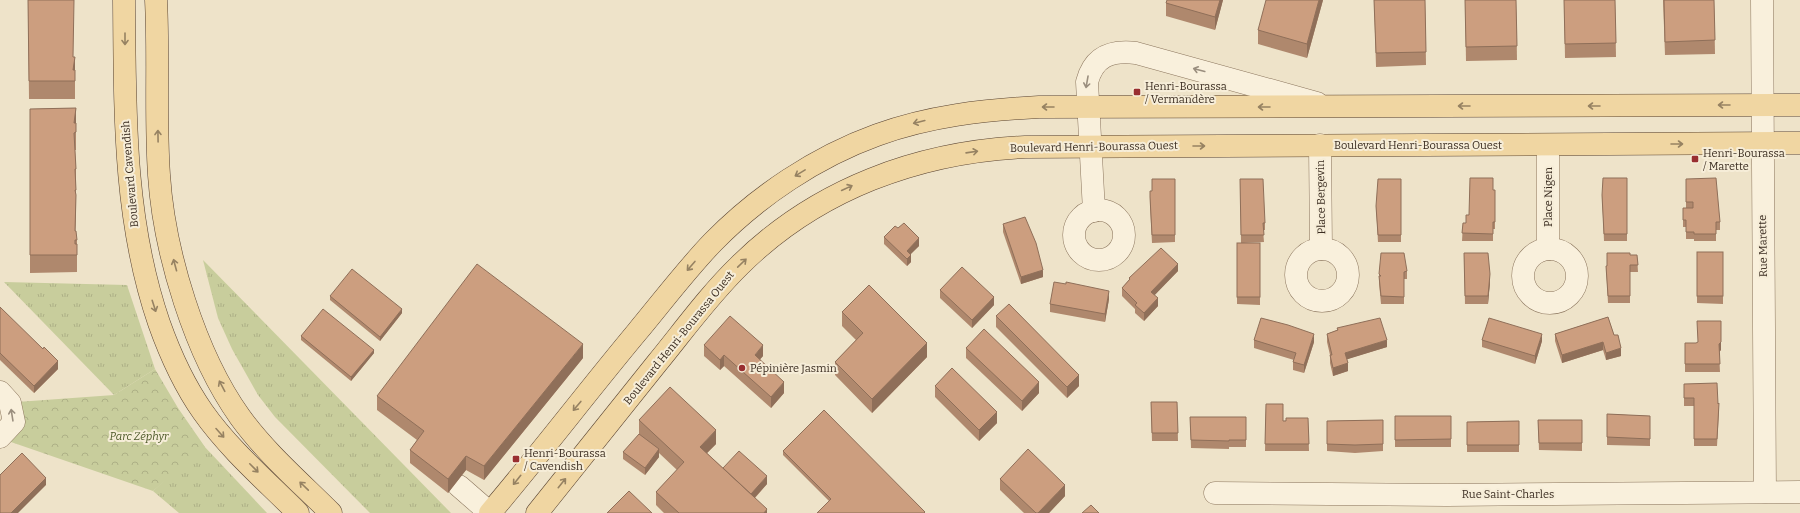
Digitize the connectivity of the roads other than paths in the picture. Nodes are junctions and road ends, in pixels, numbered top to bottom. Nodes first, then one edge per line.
1 (124, 0) edge
2 (156, 0) edge
3 (1762, 0) edge
4 (1763, 105) junction
5 (1800, 105) edge
6 (1087, 107) junction
7 (1330, 107) junction
8 (1762, 143) junction
9 (1800, 143) edge
10 (1320, 145) junction
11 (1548, 145) junction
12 (1090, 146) junction
13 (1094, 210) dead end
14 (1321, 249) dead end
15 (1548, 249) dead end
16 (0, 392) edge
17 (0, 436) edge
18 (465, 484) dead end
19 (1766, 492) junction
20 (1800, 492) edge
21 (1215, 493) dead end
22 (492, 510) edge
23 (298, 513) edge
24 (331, 513) edge
25 (537, 513) edge

1 -> 23 main road, Boulevard Cavendish
24 -> 2 main road
3 - 4 street, Rue Marette
4 - 5 main road
4 -> 7 main road
4 - 8 street, Rue Marette
7 -> 6 main road
7 -> 6 street
6 - 12 street
6 -> 22 main road
8 - 9 main road, Boulevard Henri-Bourassa Ouest
11 -> 8 main road, Boulevard Henri-Bourassa Ouest
8 - 19 street, Rue Marette
10 - 11 main road, Boulevard Henri-Bourassa Ouest
12 -> 10 main road, Boulevard Henri-Bourassa Ouest
10 - 14 street, Place Bergevin
11 - 15 street, Place Nigen
12 - 13 street
25 -> 12 main road, Boulevard Henri-Bourassa Ouest
17 -> 16 street
18 - 22 street
19 - 20 street, Rue Saint-Charles
19 - 21 street, Rue Saint-Charles

